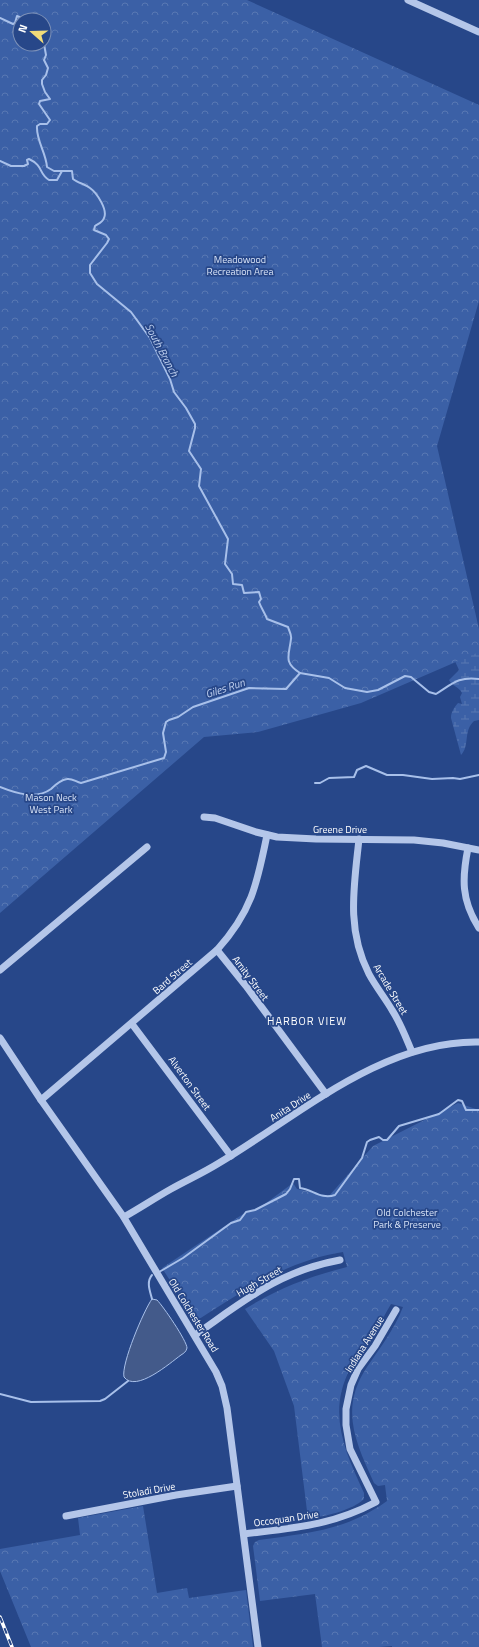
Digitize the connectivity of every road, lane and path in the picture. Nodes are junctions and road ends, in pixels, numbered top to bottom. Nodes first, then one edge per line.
1 (408, 0) edge
2 (479, 32) edge
3 (204, 817) dead end
4 (267, 835) junction
5 (359, 839) junction
6 (147, 847) dead end
7 (468, 848) junction
8 (479, 850) edge
9 (479, 928) edge
10 (217, 950) junction
11 (0, 970) edge
12 (132, 1024) junction
13 (0, 1038) edge
14 (479, 1042) edge
15 (412, 1052) junction
16 (326, 1094) junction
17 (41, 1100) junction
18 (231, 1156) junction
19 (124, 1217) junction
20 (340, 1260) dead end
21 (396, 1310) dead end
22 (195, 1335) junction
23 (237, 1486) junction
24 (376, 1502) joint
25 (66, 1516) dead end
26 (244, 1534) junction
27 (258, 1647) edge

1 - 2 street
3 - 4 street, Greene Drive
4 - 5 street, Greene Drive
4 - 10 street, Bard Street
5 - 7 street, Greene Drive
5 - 15 street, Arcade Street
6 - 11 street
7 - 8 street, Greene Drive
7 - 9 street
10 - 12 street, Bard Street
10 - 16 street, Amity Street
12 - 17 street, Bard Street
12 - 18 street, Alverton Street
13 - 17 street, Old Colchester Road
14 - 15 street, Anita Drive
15 - 16 street, Anita Drive
16 - 18 street, Anita Drive
17 - 19 street, Old Colchester Road
18 - 19 street, Anita Drive
19 - 22 street, Old Colchester Road
20 - 22 street, Hugh Street
21 - 24 street, Indiana Avenue
22 - 23 street, Old Colchester Road
23 - 25 street, Stoladi Drive
23 - 26 street, Old Colchester Road
24 - 26 street, Occoquan Drive
26 - 27 street, Old Colchester Road

